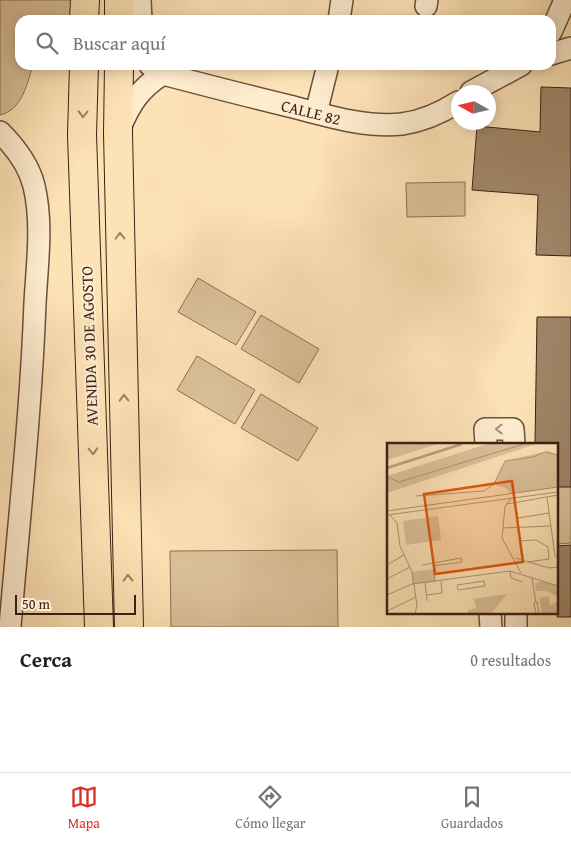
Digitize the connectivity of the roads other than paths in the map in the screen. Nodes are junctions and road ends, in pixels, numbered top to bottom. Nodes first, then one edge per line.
1 (85, 0) edge
2 (120, 0) edge
3 (140, 0) edge
4 (342, 0) edge
5 (565, 0) edge
6 (84, 15) edge
7 (119, 15) edge
8 (141, 15) edge
9 (340, 15) edge
10 (556, 21) edge
11 (571, 48) edge
12 (556, 52) edge
13 (84, 70) edge
14 (119, 70) edge
15 (156, 70) edge
16 (164, 70) edge
17 (327, 70) edge
18 (512, 70) edge
19 (484, 85) edge
20 (451, 106) edge
21 (316, 113) junction
22 (0, 132) edge
23 (118, 133) junction
24 (486, 443) edge
25 (514, 443) edge
26 (490, 614) edge
27 (516, 614) edge
28 (10, 627) edge
29 (99, 627) edge
30 (129, 627) edge
31 (491, 627) edge
32 (516, 627) edge

1 - 6 main road
2 - 7 main road
3 - 8 street
4 - 9 street
5 - 10 street
11 - 12 street
13 -> 29 main road, AVENIDA 30 DE AGOSTO
14 - 23 main road, AVENIDA 30 DE AGOSTO
15 - 23 street, CALLE 82
16 - 21 street, CALLE 82
17 - 21 street
18 - 19 street
20 - 21 street, CALLE 82
22 - 28 street
30 -> 23 main road, AVENIDA 30 DE AGOSTO
25 -> 24 street
26 - 31 street
27 - 32 street

